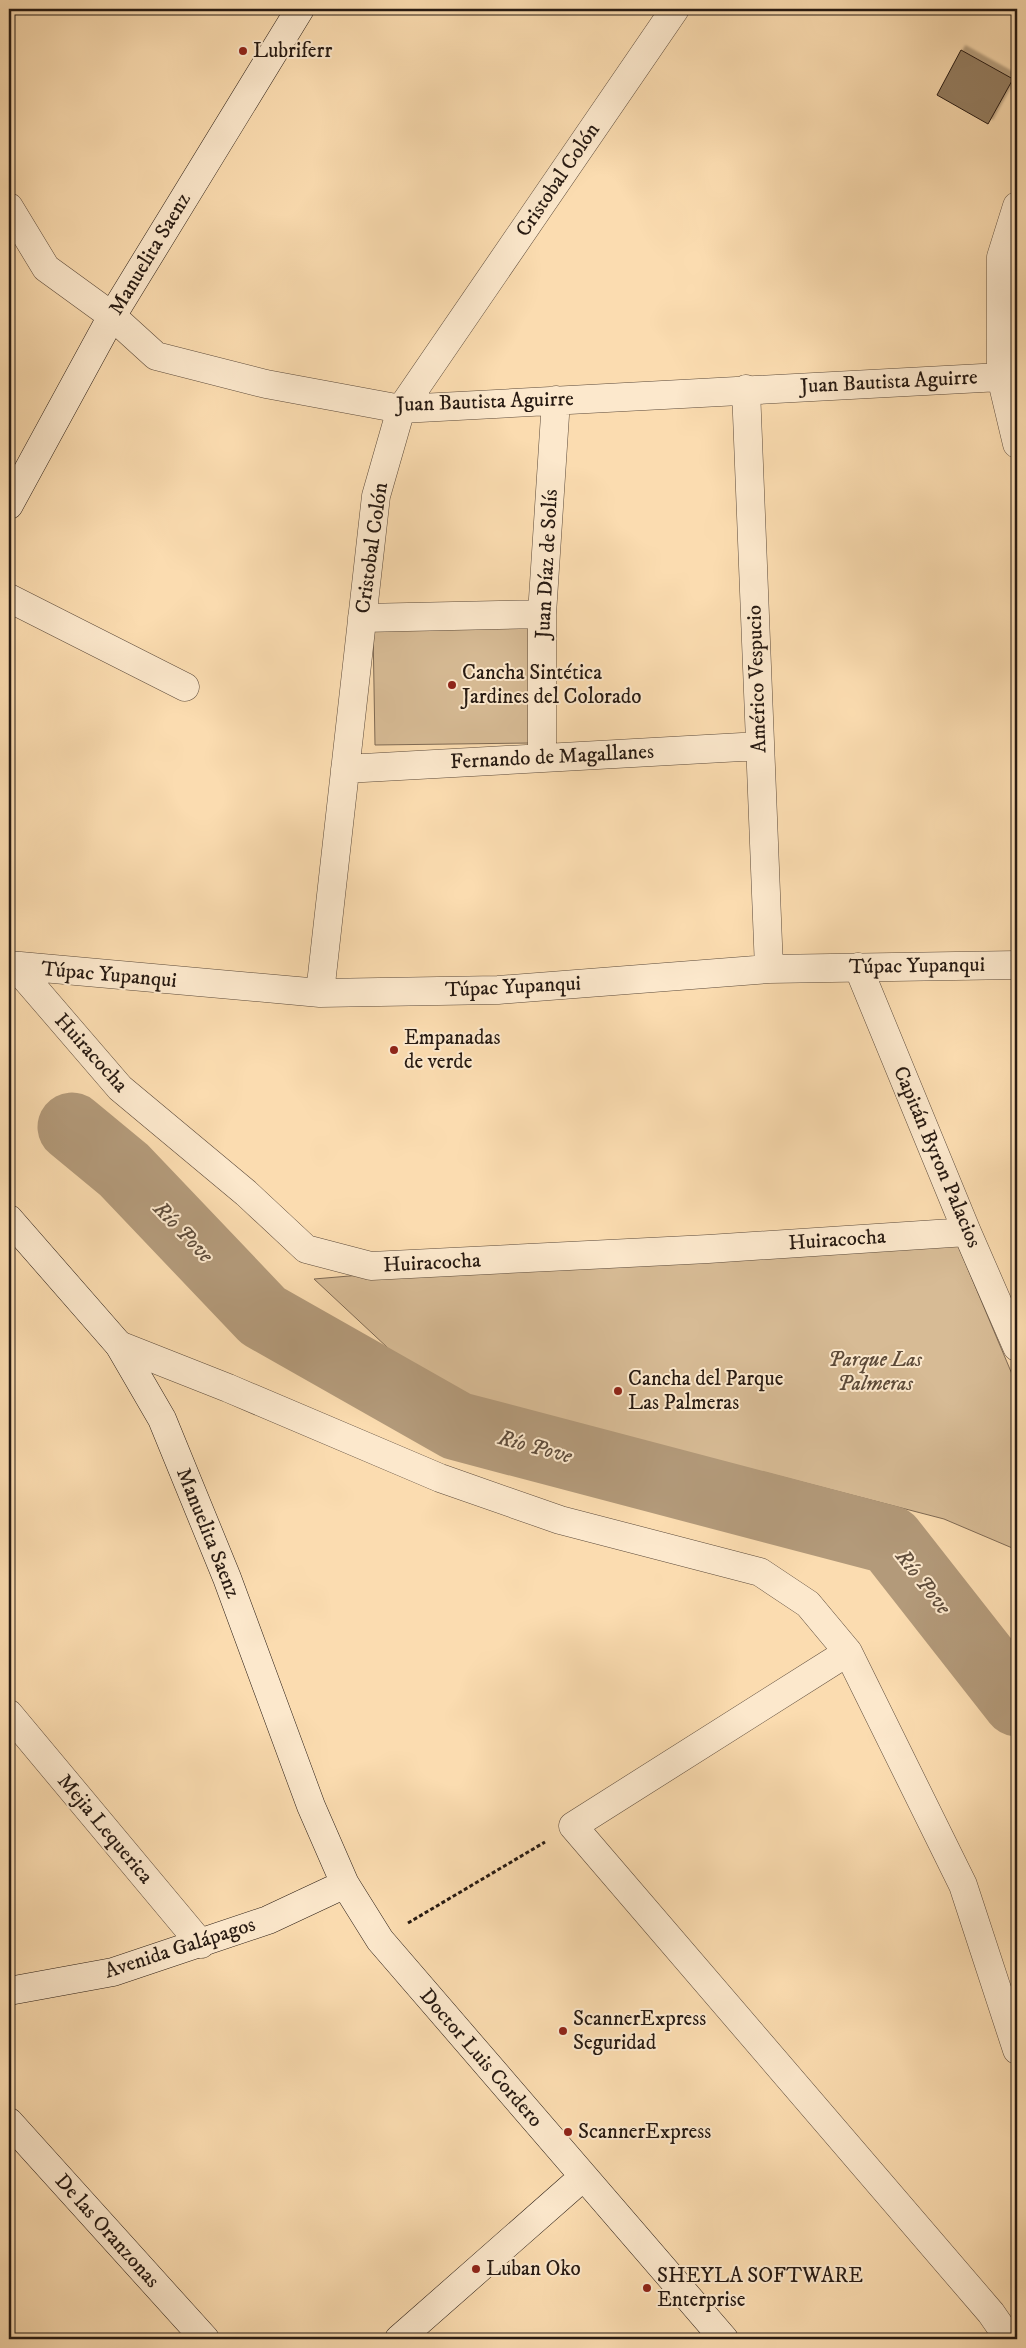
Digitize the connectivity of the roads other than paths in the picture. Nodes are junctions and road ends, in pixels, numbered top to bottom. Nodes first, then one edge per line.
1 (300, 9) edge
2 (675, 9) edge
3 (1017, 206) edge
4 (9, 207) edge
5 (112, 316) junction
6 (1001, 377) junction
7 (746, 389) junction
8 (556, 400) junction
9 (401, 409) junction
10 (1017, 444) edge
11 (9, 504) edge
12 (9, 598) edge
13 (542, 614) junction
14 (362, 618) junction
15 (185, 687) dead end
16 (760, 746) junction
17 (542, 757) junction
18 (345, 769) junction
19 (1017, 966) edge
20 (858, 967) junction
21 (11, 969) edge
22 (769, 969) junction
23 (320, 993) junction
24 (9, 1218) edge
25 (967, 1232) junction
26 (119, 1345) junction
27 (1017, 1347) edge
28 (848, 1652) junction
29 (9, 1714) edge
30 (345, 1884) junction
31 (201, 1944) junction
32 (9, 1991) edge
33 (1017, 2050) edge
34 (9, 2122) edge
35 (584, 2178) junction
36 (205, 2339) edge
37 (399, 2339) edge
38 (724, 2339) edge
39 (1009, 2339) edge

1 - 5 street, Manuelita Saenz
2 - 9 street, Cristobal Colón
3 - 6 street
4 - 5 street, Juan Bautista Aguirre
5 - 9 street, Juan Bautista Aguirre
5 - 11 street, Manuelita Saenz
6 - 7 street, Juan Bautista Aguirre
6 - 10 street
7 - 8 street, Juan Bautista Aguirre
7 - 16 street, Américo Vespucio
8 - 9 street, Juan Bautista Aguirre
8 - 13 street, Juan Díaz de Solís
9 - 14 street, Cristobal Colón
12 - 15 street
13 - 14 street
13 - 17 street, Juan Díaz de Solís
14 - 18 street, Cristobal Colón
16 - 17 street, Fernando de Magallanes
16 - 22 street, Américo Vespucio
17 - 18 street, Fernando de Magallanes
18 - 23 street, Cristobal Colón
19 - 20 street, Túpac Yupanqui
20 - 22 street, Túpac Yupanqui
20 - 25 street, Capitán Byron Palacios
21 - 23 street, Túpac Yupanqui
21 - 25 street, Huiracocha
22 - 23 street, Túpac Yupanqui
24 - 26 street, Manuelita Saenz
25 - 27 street, Capitán Byron Palacios
26 - 28 street
26 - 30 street, Manuelita Saenz
28 - 33 street
28 - 39 street
29 - 31 street, Mejia Lequerica
30 - 31 street, Avenida Galápagos
30 - 35 street, Doctor Luis Cordero
31 - 32 street, Avenida Galápagos
34 - 36 street, De las Oranzonas
35 - 37 street
35 - 38 street, Doctor Luis Cordero

